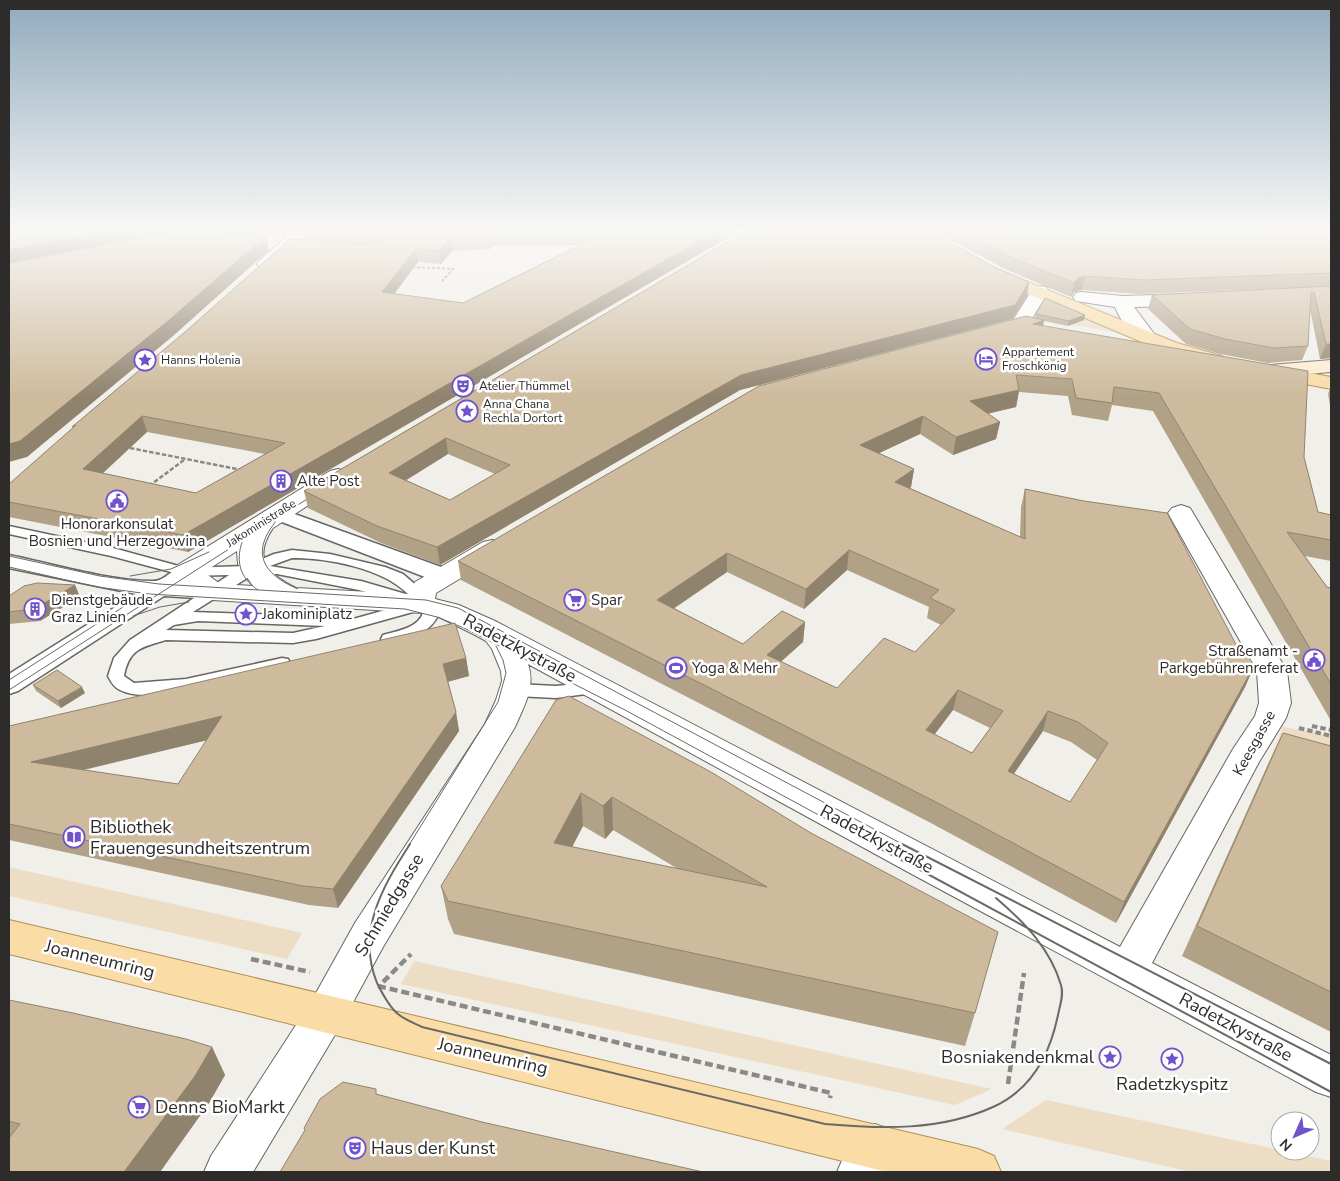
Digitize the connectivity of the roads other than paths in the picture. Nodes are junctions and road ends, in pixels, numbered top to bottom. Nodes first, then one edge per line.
1 (1027, 286) edge
2 (1040, 291) junction
3 (1082, 297) edge
4 (1208, 300) edge
5 (1123, 302) junction
6 (1024, 327) edge
7 (1145, 335) junction
8 (1114, 344) edge
9 (1170, 347) junction
10 (1331, 366) edge
11 (1269, 371) junction
12 (1331, 384) edge
13 (353, 467) edge
14 (1181, 513) dead end
15 (275, 520) junction
16 (9, 530) edge
17 (514, 534) edge
18 (9, 562) edge
19 (241, 570) junction
20 (186, 572) junction
21 (423, 588) junction
22 (156, 590) junction
23 (210, 591) junction
24 (290, 596) junction
25 (363, 620) junction
26 (164, 624) junction
27 (485, 628) junction
28 (389, 640) junction
29 (371, 643) edge
30 (134, 646) junction
31 (299, 659) edge
32 (9, 685) edge
33 (596, 688) junction
34 (516, 690) junction
35 (9, 937) edge
36 (1127, 970) junction
37 (325, 1015) junction
38 (1331, 1077) edge
39 (868, 1160) edge
40 (227, 1172) edge
41 (978, 1172) edge

1 - 2 main road
2 - 6 street
2 - 7 main road
3 - 5 street
4 - 5 street
5 - 7 street
7 - 9 main road
8 - 9 street
9 - 11 main road
10 - 11 main road
11 - 12 main road
13 - 15 street, Jakoministraße
14 - 36 street, Keesgasse
15 - 19 street
15 - 20 street, Jakoministraße
15 - 21 street
16 - 20 lane
17 - 21 street
18 - 22 street
19 - 20 lane
19 - 21 lane
19 - 21 lane
19 - 23 lane
19 - 23 lane
19 - 24 street
20 - 22 street, Jakoministraße
20 - 23 street
21 - 24 street
21 - 25 lane
21 - 27 street, Radetzkystraße
21 - 28 lane
22 - 23 street
22 - 32 street
23 - 24 street
23 - 26 lane
25 - 26 lane
25 - 30 lane
26 - 30 lane
27 - 28 lane
27 - 33 street, Radetzkystraße
27 - 34 street, Schmiedgasse
28 - 29 lane
30 - 31 lane
33 - 34 lane
33 - 36 street, Radetzkystraße
34 - 37 street, Schmiedgasse
35 - 37 main road, Joanneumring
36 - 38 street, Radetzkystraße
37 - 39 main road, Joanneumring
37 - 40 street, Schmiedgasse
39 - 41 main road, Joanneumring

